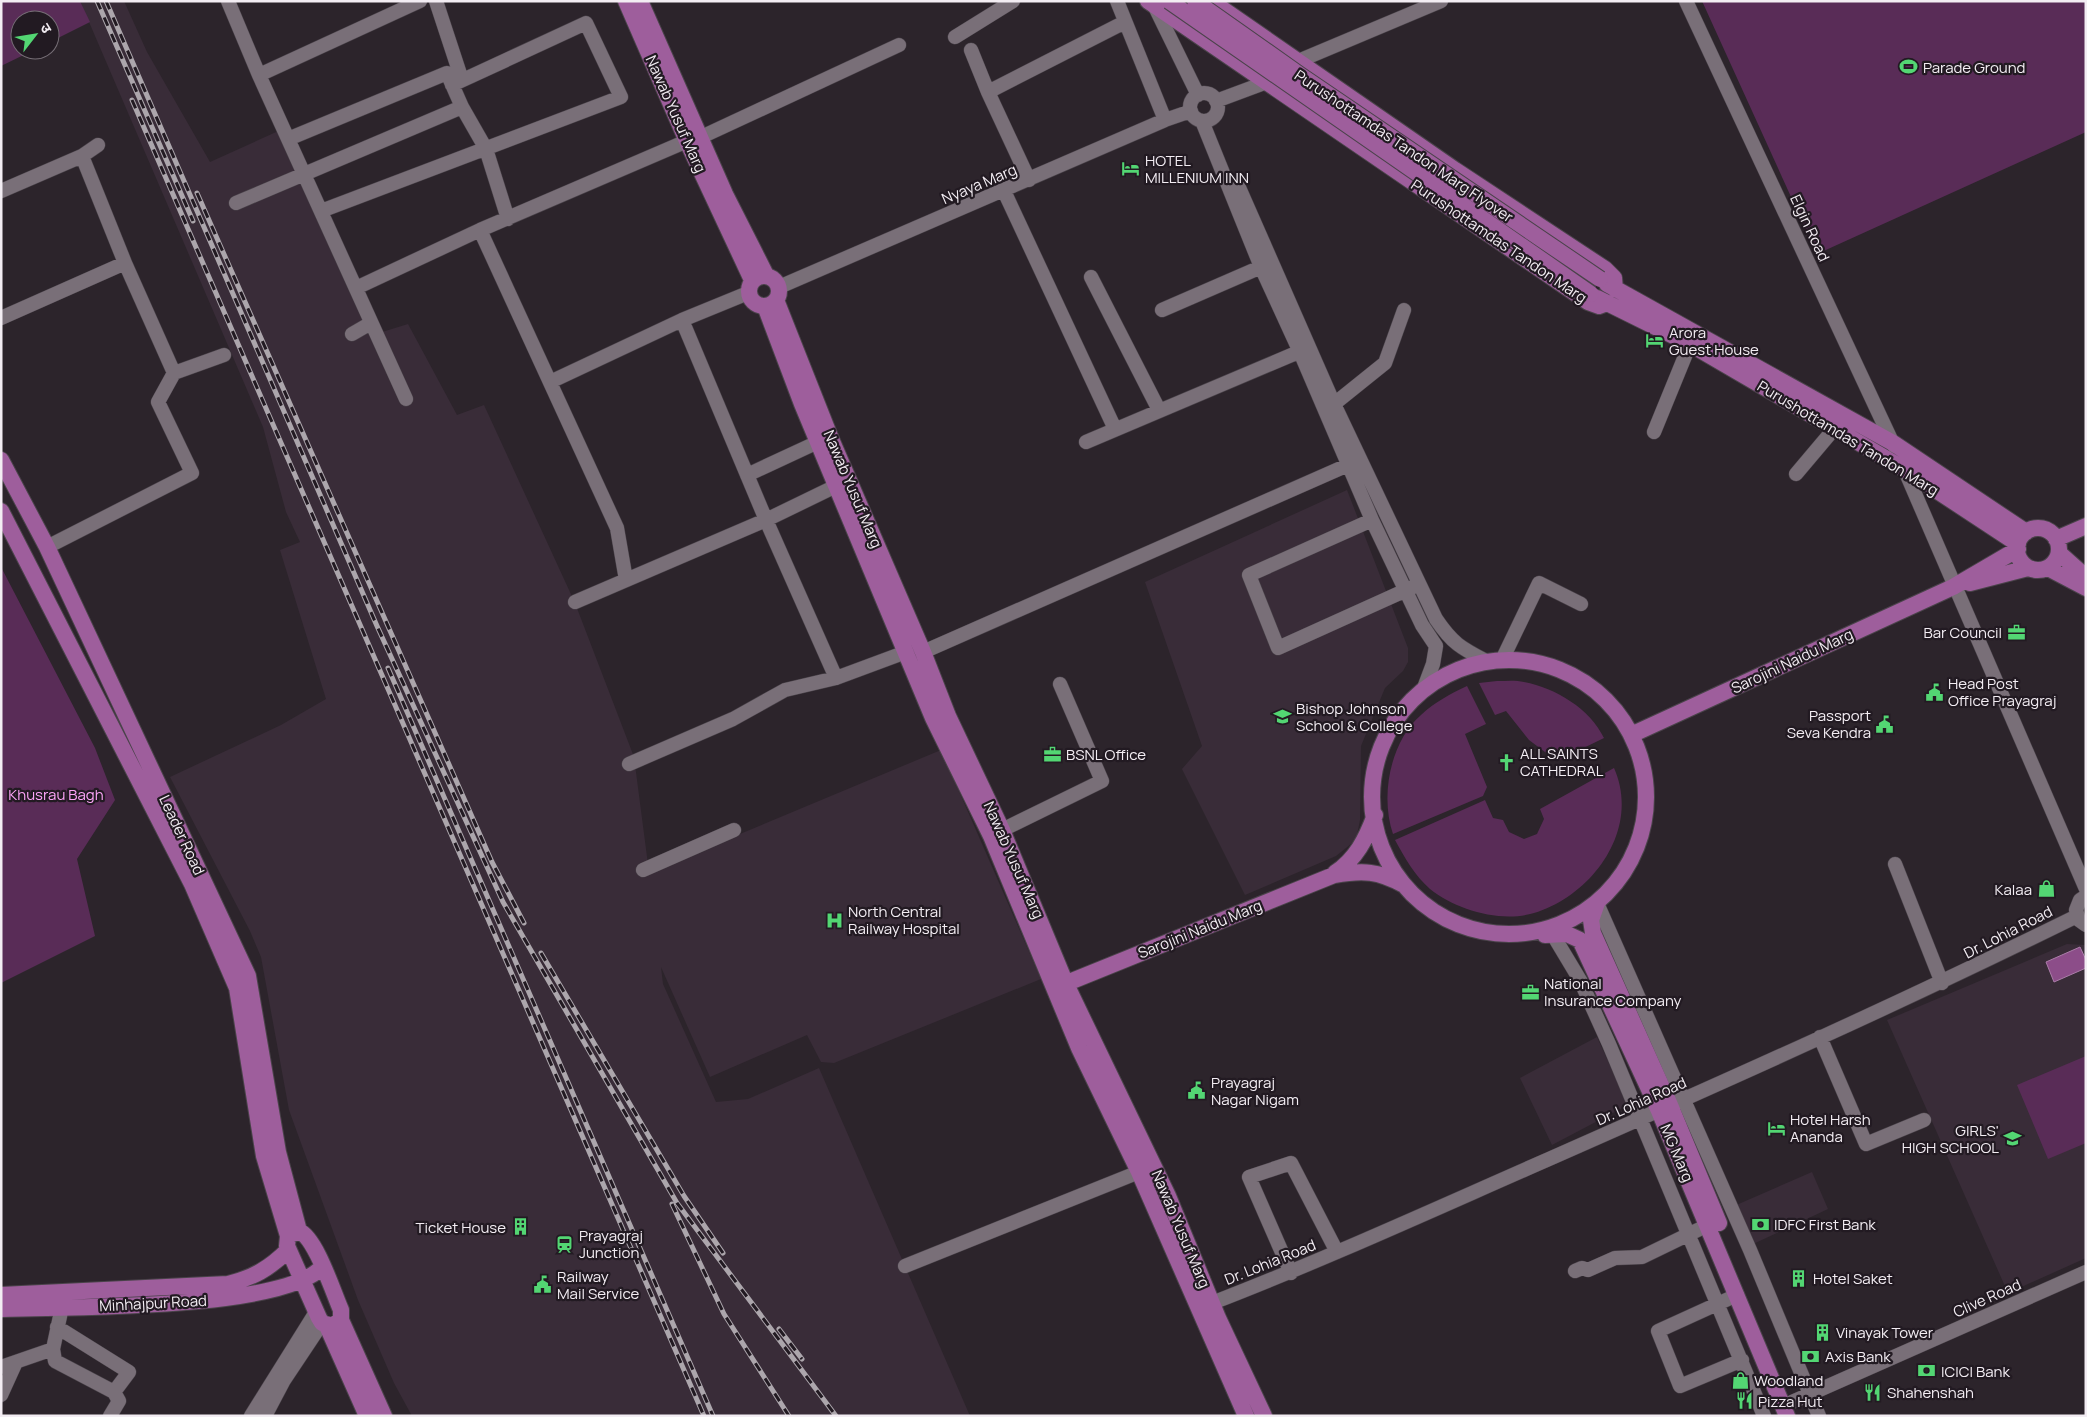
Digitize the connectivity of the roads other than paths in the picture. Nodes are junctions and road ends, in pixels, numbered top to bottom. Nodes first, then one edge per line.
1 (228, 1) edge
2 (420, 1) edge
3 (436, 1) edge
4 (626, 1) edge
5 (640, 1) edge
6 (1013, 1) edge
7 (1117, 1) edge
8 (1195, 1) edge
9 (1211, 1) edge
10 (1441, 1) edge
11 (1686, 1) edge
12 (1157, 3) edge
13 (1125, 22) junction
14 (955, 37) dead end
15 (899, 45) dead end
16 (971, 50) dead end
17 (1296, 62) junction
18 (259, 75) junction
19 (457, 82) junction
20 (1267, 82) junction
21 (988, 92) junction
22 (1198, 95) junction
23 (1216, 101) junction
24 (462, 107) junction
25 (1191, 111) junction
26 (1165, 120) junction
27 (1206, 120) junction
28 (288, 139) junction
29 (693, 139) junction
30 (98, 145) dead end
31 (486, 149) junction
32 (82, 156) junction
33 (303, 173) junction
34 (1029, 180) junction
35 (1, 191) edge
36 (1004, 191) junction
37 (236, 203) dead end
38 (321, 211) junction
39 (508, 219) junction
40 (480, 230) junction
41 (125, 263) junction
42 (1261, 267) junction
43 (1091, 277) dead end
44 (756, 283) junction
45 (356, 288) junction
46 (1611, 296) junction
47 (773, 298) junction
48 (1162, 310) dead end
49 (1404, 310) dead end
50 (1, 318) edge
51 (682, 320) junction
52 (371, 323) junction
53 (352, 334) dead end
54 (1690, 344) junction
55 (1304, 350) junction
56 (224, 355) dead end
57 (174, 373) junction
58 (550, 382) junction
59 (406, 399) dead end
60 (1334, 404) junction
61 (1159, 410) junction
62 (1115, 429) junction
63 (1834, 429) junction
64 (1654, 432) dead end
65 (818, 442) junction
66 (1086, 442) dead end
67 (1893, 443) junction
68 (1, 460) edge
69 (1355, 462) junction
70 (1904, 469) junction
71 (1796, 474) dead end
72 (747, 475) junction
73 (836, 486) junction
74 (1, 511) edge
75 (766, 520) junction
76 (1372, 520) junction
77 (2086, 526) edge
78 (2020, 542) junction
79 (2057, 546) junction
80 (47, 547) junction
81 (2028, 568) junction
82 (2048, 568) junction
83 (2086, 577) edge
84 (626, 580) junction
85 (1418, 584) junction
86 (1953, 587) junction
87 (2086, 588) edge
88 (1405, 591) junction
89 (575, 602) dead end
90 (1581, 604) dead end
91 (906, 652) junction
92 (923, 652) junction
93 (1494, 661) junction
94 (836, 678) junction
95 (1060, 684) dead end
96 (1424, 688) junction
97 (1631, 735) junction
98 (629, 764) dead end
99 (1374, 815) junction
100 (734, 830) dead end
101 (1002, 830) junction
102 (1895, 864) dead end
103 (643, 870) dead end
104 (1334, 875) junction
105 (1409, 888) junction
106 (2086, 889) edge
107 (2086, 896) edge
108 (1597, 902) junction
109 (2081, 920) edge
110 (1530, 934) junction
111 (1552, 936) junction
112 (229, 949) junction
113 (1942, 983) junction
114 (1060, 986) junction
115 (1820, 1037) junction
116 (1671, 1105) junction
117 (1641, 1118) junction
118 (1924, 1120) dead end
119 (1139, 1172) junction
120 (1708, 1225) junction
121 (1689, 1235) junction
122 (292, 1239) junction
123 (1337, 1252) junction
124 (905, 1266) dead end
125 (322, 1267) junction
126 (1575, 1271) dead end
127 (1291, 1272) junction
128 (2086, 1272) edge
129 (302, 1281) junction
130 (1, 1295) edge
131 (1737, 1295) junction
132 (336, 1297) junction
133 (1212, 1303) junction
134 (1718, 1304) junction
135 (62, 1307) junction
136 (1, 1309) edge
137 (326, 1320) junction
138 (57, 1327) junction
139 (53, 1348) junction
140 (1742, 1360) junction
141 (16, 1362) junction
142 (1, 1367) edge
143 (114, 1392) junction
144 (1, 1394) edge
145 (1809, 1395) junction
146 (1790, 1410) edge
147 (1762, 1415) edge
148 (110, 1416) edge
149 (251, 1416) edge
150 (265, 1416) edge
151 (367, 1416) edge
152 (384, 1416) edge
153 (1246, 1416) edge
154 (1264, 1416) edge
155 (1819, 1416) edge

1 - 18 street
2 - 18 street
3 - 19 street
4 - 29 main road, Nawab Yusuf Marg
5 - 29 main road, Nawab Yusuf Marg
6 - 14 street
7 - 13 street
8 - 46 main road, Purushottamdas Tandon Marg Flyover, bridge
9 - 17 main road
10 - 17 street
11 - 67 street, Elgin Road
12 - 20 main road, Purushottamdas Tandon Marg
12 - 22 street
12 - 46 main road, Purushottamdas Tandon Marg Flyover, bridge
13 - 21 street
13 - 26 street
15 - 29 street
16 - 21 street
17 - 20 street
17 - 46 main road
18 - 28 street
19 - 24 street
19 - 28 street
19 - 31 street
20 - 23 street
20 - 46 main road, Purushottamdas Tandon Marg
21 - 34 street
22 - 23 street
22 - 25 street
23 - 27 street
24 - 31 street
24 - 33 street
25 - 26 street, Nyaya Marg
25 - 27 street
26 - 34 street, Nyaya Marg
27 - 42 street
27 - 55 street
28 - 33 street
29 - 39 street
29 - 44 main road, Nawab Yusuf Marg
30 - 32 street
31 - 38 street
31 - 39 street
32 - 35 street
32 - 41 street
33 - 37 street
33 - 38 street
34 - 36 street, Nyaya Marg
36 - 47 street, Nyaya Marg
36 - 62 street
38 - 45 street
39 - 40 street
40 - 45 street
40 - 58 street
41 - 50 street
41 - 57 street
42 - 48 street
42 - 55 street
43 - 61 street
44 - 47 main road
44 - 47 main road
44 - 51 street
45 - 52 street
46 - 54 main road, Purushottamdas Tandon Marg
46 - 67 main road, Purushottamdas Tandon Marg
47 - 65 main road, Nawab Yusuf Marg
47 - 92 main road, Nawab Yusuf Marg
49 - 60 street
51 - 58 street
51 - 72 street
52 - 53 street
52 - 59 street
54 - 63 main road, Purushottamdas Tandon Marg
54 - 64 street
55 - 60 street
55 - 61 street
55 - 69 street
56 - 57 street
57 - 80 street
58 - 84 street
60 - 69 street
61 - 62 street
62 - 66 street
63 - 70 main road, Purushottamdas Tandon Marg
63 - 71 street
65 - 72 street
65 - 73 main road, Nawab Yusuf Marg
67 - 70 street, Elgin Road
67 - 78 main road, Purushottamdas Tandon Marg
68 - 80 main road, Leader Road
69 - 76 street
69 - 85 street
69 - 92 street
70 - 78 main road, Purushottamdas Tandon Marg
70 - 86 street, Elgin Road
72 - 75 street
73 - 75 street
73 - 91 main road, Nawab Yusuf Marg
74 - 112 main road, Leader Road
75 - 84 street
75 - 94 street
76 - 88 street
76 - 88 street
77 - 79 main road
78 - 79 main road
78 - 81 main road
78 - 86 main road, Sarojini Naidu Marg
79 - 82 main road
79 - 83 main road
80 - 112 main road, Leader Road
81 - 82 main road
81 - 86 main road, Sarojini Naidu Marg
82 - 87 main road
84 - 89 street
85 - 88 street
85 - 93 street
86 - 97 main road, Sarojini Naidu Marg
86 - 106 street, Elgin Road
88 - 96 street
90 - 93 street
91 - 94 street
91 - 114 main road, Nawab Yusuf Marg
92 - 101 main road, Nawab Yusuf Marg
93 - 96 main road
93 - 97 main road
94 - 98 street
95 - 101 street
96 - 99 main road
97 - 108 main road
99 - 104 main road
99 - 105 main road
100 - 103 street
101 - 114 main road, Nawab Yusuf Marg
102 - 113 street
104 - 105 main road
104 - 114 main road, Sarojini Naidu Marg
105 - 110 main road, MG Marg
107 - 109 street
108 - 110 main road
108 - 116 main road, MG Marg
109 - 113 street, Dr. Lohia Road
110 - 111 main road, MG Marg
111 - 116 main road, MG Marg
111 - 117 street
112 - 122 main road, Leader Road
113 - 115 street, Dr. Lohia Road
114 - 119 main road, Nawab Yusuf Marg
114 - 133 main road, Nawab Yusuf Marg
115 - 116 street, Dr. Lohia Road
115 - 118 street
116 - 117 street, Dr. Lohia Road
116 - 120 main road, MG Marg
116 - 145 street
116 - 146 main road, MG Marg
117 - 121 street
117 - 123 street, Dr. Lohia Road
119 - 124 street
119 - 153 main road, Nawab Yusuf Marg
120 - 121 street
120 - 131 main road, MG Marg
121 - 126 street
121 - 134 street
122 - 125 main road
122 - 129 main road, Leader Road
122 - 130 main road, Minhajpur Road
123 - 127 street, Dr. Lohia Road
123 - 127 street
125 - 129 main road, Minhajpur Road
125 - 132 main road
127 - 133 street, Dr. Lohia Road
128 - 145 street, Clive Road
129 - 135 main road, Minhajpur Road
129 - 137 main road, Leader Road
131 - 134 street
131 - 146 main road, MG Marg
132 - 137 main road
132 - 137 main road
133 - 154 main road, Nawab Yusuf Marg
134 - 140 street
134 - 140 street
135 - 136 main road, Minhajpur Road
135 - 138 street
137 - 149 street
137 - 150 street
137 - 151 main road
137 - 152 main road
138 - 139 street
138 - 143 street
139 - 141 street
139 - 143 street
140 - 147 street
141 - 142 street
141 - 144 street
143 - 148 street
145 - 146 street, Clive Road
145 - 155 street
146 - 147 street, Clive Road

